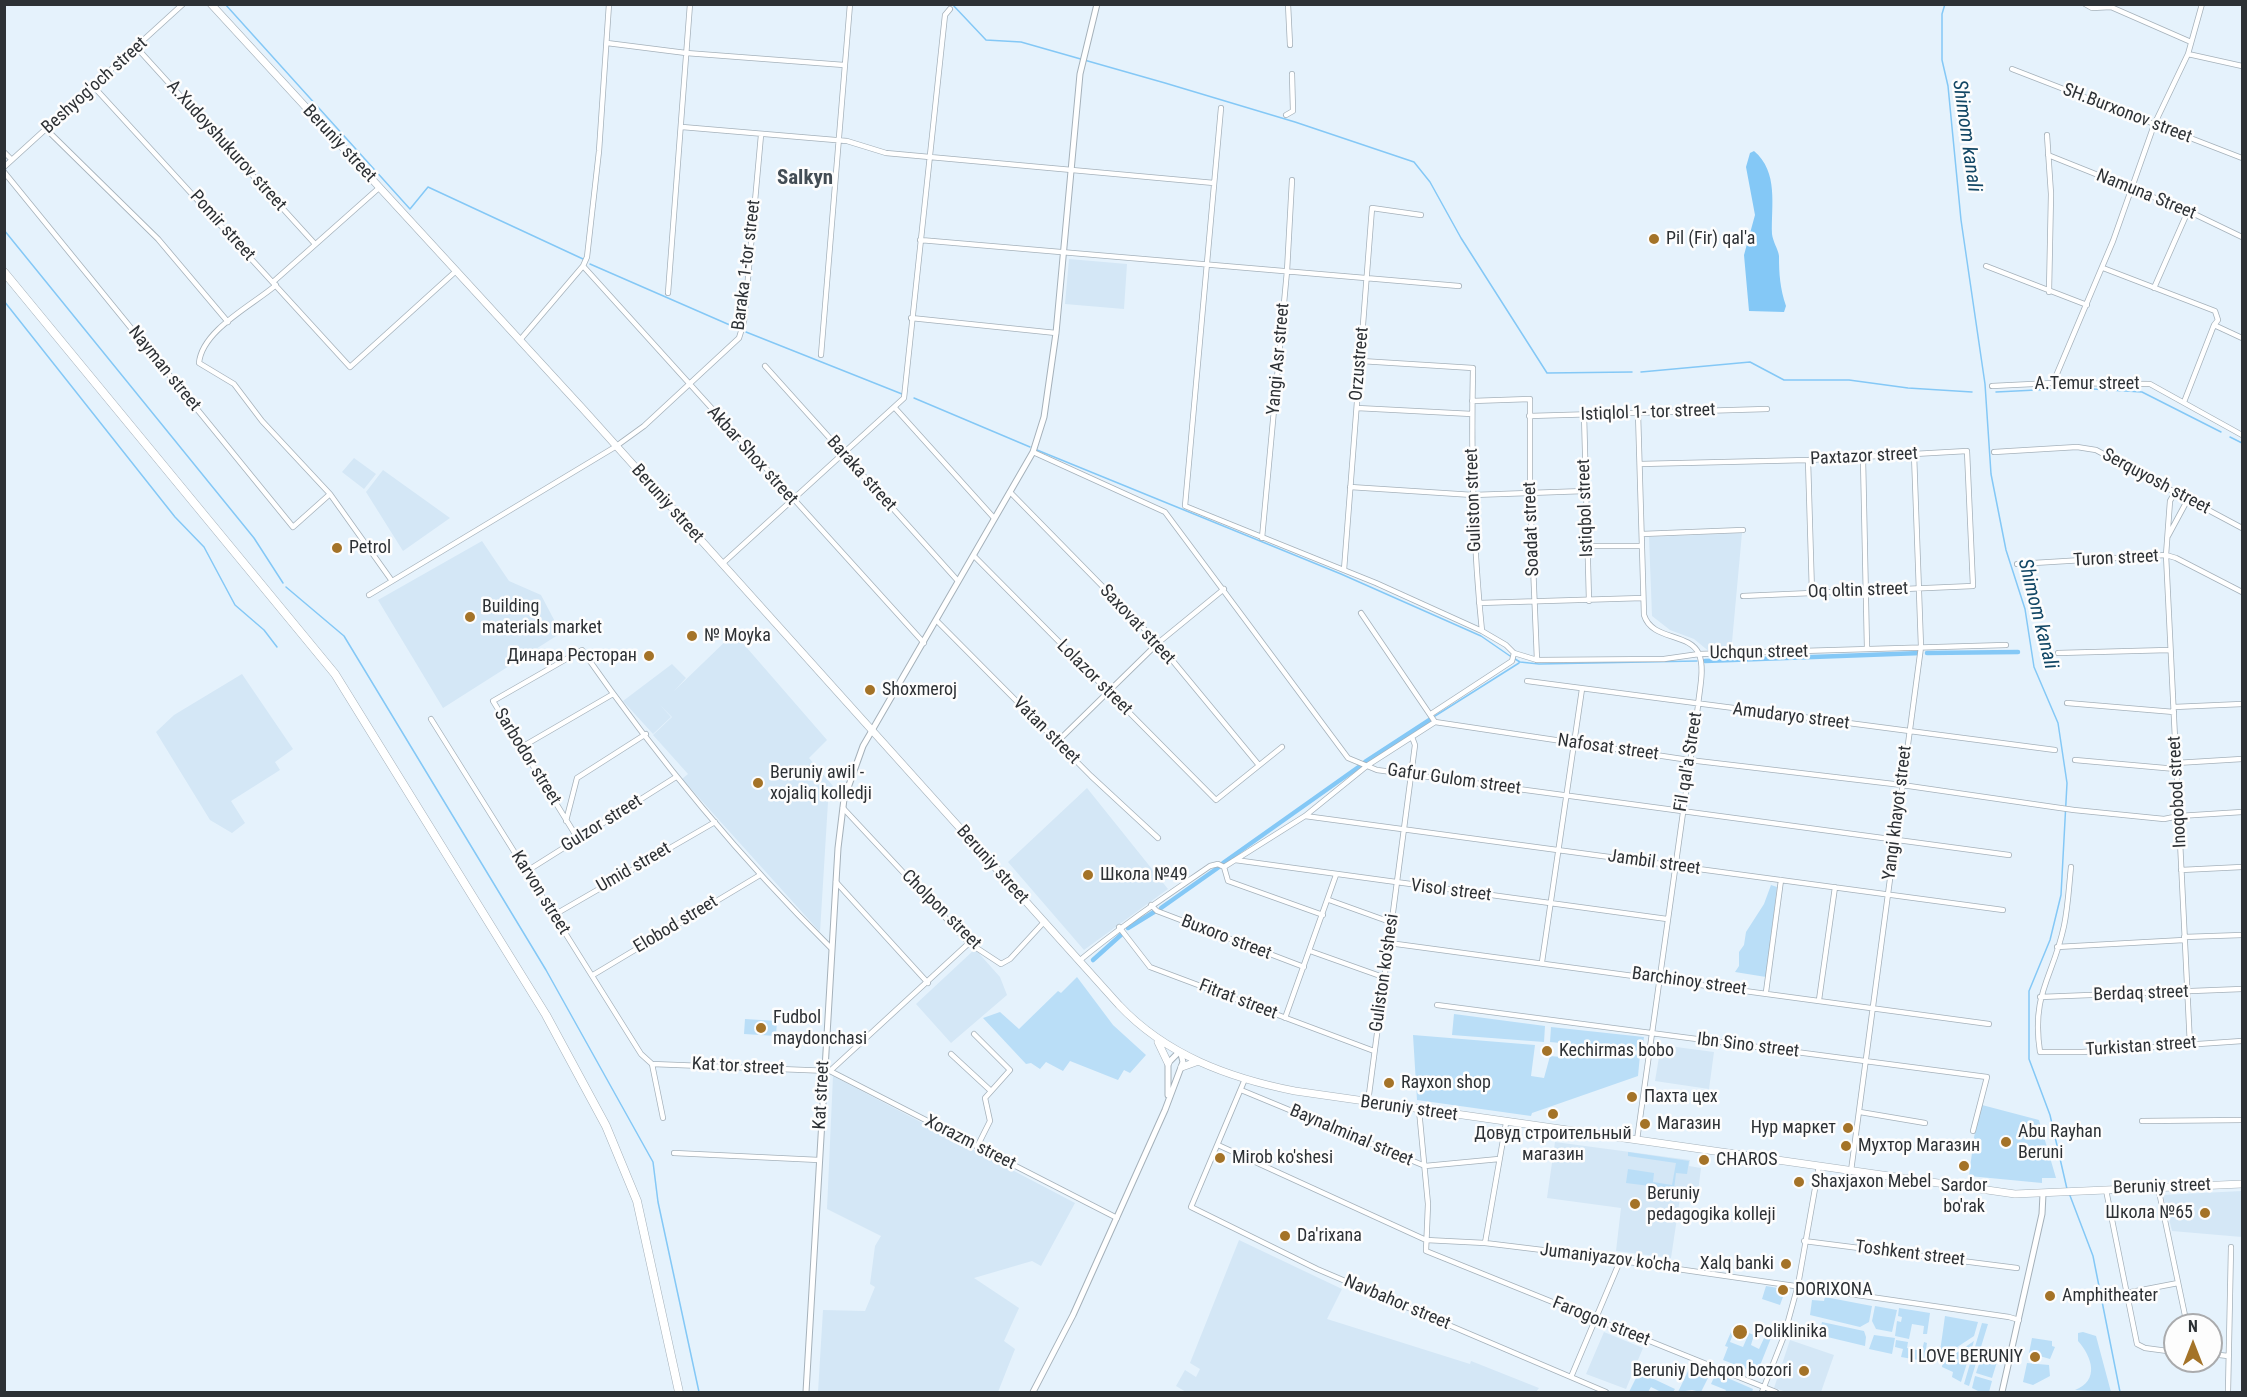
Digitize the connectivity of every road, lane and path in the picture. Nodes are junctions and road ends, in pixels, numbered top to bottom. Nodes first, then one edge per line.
1 (183, 4) edge
2 (211, 4) edge
3 (609, 4) edge
4 (690, 4) edge
5 (850, 4) edge
6 (1097, 4) edge
7 (1288, 4) edge
8 (2085, 4) edge
9 (2202, 4) edge
10 (950, 9) dead end
11 (2192, 42) junction
12 (607, 43) junction
13 (1290, 45) dead end
14 (137, 48) junction
15 (686, 53) junction
16 (2188, 54) junction
17 (844, 65) junction
18 (2242, 66) edge
19 (2012, 69) dead end
20 (1292, 74) dead end
21 (94, 87) junction
22 (1221, 108) dead end
23 (1286, 115) dead end
24 (2154, 125) junction
25 (682, 127) junction
26 (47, 130) junction
27 (761, 135) junction
28 (2047, 135) dead end
29 (838, 140) junction
30 (4, 152) edge
31 (928, 155) junction
32 (2048, 155) junction
33 (2242, 158) edge
34 (12, 160) junction
35 (4, 167) edge
36 (1070, 170) junction
37 (4, 172) edge
38 (1292, 180) dead end
39 (1214, 183) junction
40 (380, 187) junction
41 (2133, 189) junction
42 (2188, 211) junction
43 (1421, 215) dead end
44 (2242, 237) edge
45 (920, 240) junction
46 (315, 244) junction
47 (1063, 252) junction
48 (1208, 263) junction
49 (583, 266) junction
50 (1986, 266) dead end
51 (2103, 268) junction
52 (456, 271) junction
53 (1287, 271) junction
54 (4, 273) edge
55 (1368, 279) junction
56 (274, 283) junction
57 (1459, 286) dead end
58 (2154, 288) junction
59 (2049, 292) junction
60 (668, 293) dead end
61 (2087, 305) junction
62 (911, 318) junction
63 (228, 322) junction
64 (2214, 325) junction
65 (1056, 333) junction
66 (2242, 338) edge
67 (520, 340) junction
68 (821, 355) dead end
69 (1360, 362) junction
70 (765, 366) dead end
71 (2053, 383) junction
72 (688, 385) junction
73 (1992, 386) dead end
74 (1472, 401) junction
75 (2184, 402) junction
76 (895, 408) junction
77 (1357, 408) junction
78 (1767, 409) dead end
79 (1638, 413) junction
80 (1472, 414) junction
81 (1584, 414) junction
82 (1529, 416) junction
83 (2242, 435) edge
84 (615, 447) junction
85 (1033, 452) junction
86 (1994, 452) dead end
87 (842, 454) junction
88 (1914, 454) junction
89 (1863, 458) junction
90 (1808, 460) junction
91 (1640, 464) junction
92 (1350, 487) junction
93 (1585, 491) junction
94 (1010, 492) junction
95 (2175, 492) junction
96 (1530, 493) junction
97 (330, 495) junction
98 (1473, 495) junction
99 (792, 499) junction
100 (2188, 499) junction
101 (994, 518) junction
102 (2242, 528) edge
103 (1743, 530) dead end
104 (1642, 534) junction
105 (1262, 538) junction
106 (2166, 538) junction
107 (1587, 546) junction
108 (1642, 546) junction
109 (2166, 555) junction
110 (974, 556) junction
111 (2017, 564) dead end
112 (722, 565) junction
113 (1344, 570) junction
114 (392, 581) junction
115 (958, 581) junction
116 (1973, 586) joint
117 (1224, 589) junction
118 (1920, 589) junction
119 (1865, 590) junction
120 (2242, 592) edge
121 (1812, 593) junction
122 (369, 595) dead end
123 (1743, 596) dead end
124 (1643, 598) junction
125 (1589, 601) junction
126 (1535, 602) junction
127 (1479, 603) junction
128 (1361, 613) dead end
129 (937, 621) junction
130 (1482, 631) junction
131 (924, 643) junction
132 (1158, 644) junction
133 (2006, 645) dead end
134 (1922, 647) junction
135 (1867, 650) junction
136 (2169, 650) junction
137 (1514, 653) junction
138 (2058, 653) dead end
139 (1699, 654) junction
140 (1537, 660) junction
141 (1527, 681) dead end
142 (1582, 689) junction
143 (1107, 692) junction
144 (613, 694) junction
145 (2067, 703) dead end
146 (2242, 704) edge
147 (1698, 706) junction
148 (2174, 710) junction
149 (1431, 714) junction
150 (431, 719) dead end
151 (1435, 722) junction
152 (1908, 731) junction
153 (871, 732) junction
154 (646, 734) junction
155 (1412, 736) junction
156 (1057, 742) junction
157 (1575, 743) junction
158 (1282, 747) dead end
159 (520, 748) junction
160 (2055, 750) dead end
161 (2242, 759) edge
162 (1689, 760) junction
163 (2075, 760) dead end
164 (1258, 764) junction
165 (1368, 765) junction
166 (2176, 766) junction
167 (1411, 775) junction
168 (676, 777) junction
169 (1902, 785) junction
170 (1565, 795) junction
171 (843, 808) junction
172 (1682, 811) junction
173 (2242, 813) edge
174 (1305, 816) junction
175 (2179, 816) junction
176 (566, 821) junction
177 (715, 822) junction
178 (1403, 830) junction
179 (1158, 838) dead end
180 (578, 839) junction
181 (1895, 840) junction
182 (1557, 849) junction
183 (2009, 855) dead end
184 (1236, 861) junction
185 (1674, 866) junction
186 (1224, 867) junction
187 (2071, 867) dead end
188 (2242, 867) edge
189 (2181, 870) junction
190 (527, 872) junction
191 (760, 875) junction
192 (1336, 875) junction
193 (1781, 880) junction
194 (836, 882) junction
195 (1396, 883) junction
196 (1835, 887) junction
197 (1888, 893) junction
198 (1329, 900) junction
199 (1552, 904) junction
200 (1151, 905) junction
201 (2003, 910) dead end
202 (554, 915) junction
203 (1323, 915) junction
204 (1667, 919) junction
205 (1044, 922) junction
206 (1393, 923) junction
207 (1119, 927) junction
208 (2242, 935) edge
209 (2184, 939) junction
210 (969, 943) junction
211 (1389, 943) junction
212 (2056, 947) junction
213 (831, 948) junction
214 (1310, 951) junction
215 (1079, 961) junction
216 (1542, 962) junction
217 (1304, 968) junction
218 (593, 975) junction
219 (1383, 977) junction
220 (1659, 978) junction
221 (928, 983) junction
222 (2242, 989) edge
223 (1767, 992) junction
224 (2188, 992) junction
225 (2040, 997) junction
226 (1818, 1000) junction
227 (1437, 1005) dead end
228 (1872, 1007) junction
229 (1286, 1018) junction
230 (1989, 1024) dead end
231 (1651, 1033) junction
232 (974, 1034) dead end
233 (1157, 1040) junction
234 (2242, 1041) edge
235 (2190, 1045) junction
236 (1374, 1051) junction
237 (1180, 1053) junction
238 (951, 1054) dead end
239 (1867, 1061) junction
240 (1168, 1062) junction
241 (1199, 1062) junction
242 (652, 1064) junction
243 (1182, 1067) junction
244 (827, 1071) junction
245 (1245, 1079) junction
246 (1241, 1090) junction
247 (991, 1091) junction
248 (1168, 1097) junction
249 (1368, 1103) junction
250 (1419, 1110) junction
251 (1860, 1112) junction
252 (663, 1118) dead end
253 (2242, 1120) edge
254 (2142, 1121) dead end
255 (1506, 1123) junction
256 (1925, 1123) dead end
257 (1973, 1131) dead end
258 (1637, 1140) junction
259 (1218, 1144) junction
260 (977, 1147) junction
261 (674, 1153) dead end
262 (1499, 1159) junction
263 (819, 1160) junction
264 (1425, 1166) junction
265 (1819, 1166) junction
266 (1851, 1171) junction
267 (2242, 1184) edge
268 (2158, 1187) junction
269 (2106, 1190) junction
270 (2043, 1194) junction
271 (1117, 1218) junction
272 (1426, 1240) junction
273 (1804, 1241) junction
274 (1485, 1243) junction
275 (2231, 1247) dead end
276 (1620, 1261) junction
277 (2017, 1268) dead end
278 (2178, 1283) junction
279 (1798, 1285) junction
280 (2126, 1293) junction
281 (2184, 1313) edge
282 (1595, 1319) junction
283 (2019, 1320) junction
284 (2163, 1350) edge
285 (2223, 1355) edge
286 (2228, 1356) junction
287 (1571, 1377) junction
288 (1763, 1390) edge
289 (679, 1392) edge
290 (807, 1392) edge
291 (1033, 1392) edge
292 (1606, 1392) edge
293 (1776, 1392) edge
294 (2002, 1392) edge
295 (2228, 1392) edge

1 - 14 street, Beshyog'och street
2 - 40 main road, Beruniy street
3 - 12 street
4 - 15 street
5 - 17 street
6 - 36 street, Kat street
7 - 13 street
8 - 11 street
9 - 11 street
10 - 31 street
11 - 16 street
12 - 15 street
12 - 49 street
14 - 21 street, Beshyog'och street
14 - 46 street, A.Xudoyshukurov street
15 - 17 street
15 - 25 street
16 - 18 street
16 - 24 street
17 - 29 street
19 - 24 street, SH.Burxonov street
20 - 23 street
21 - 26 street, Beshyog'och street
21 - 56 street, Pomir street
22 - 39 street
24 - 33 street, SH.Burxonov street
24 - 41 street
25 - 27 street
25 - 60 street
26 - 34 street, Beshyog'och street
26 - 63 street
27 - 29 street
27 - 72 street, Baraka 1-tor street
28 - 32 street
29 - 31 street
29 - 68 street
30 - 34 street
31 - 36 street
31 - 45 street
32 - 41 street, Namuna Street
32 - 59 street
34 - 35 street, Beshyog'och street
36 - 39 street
36 - 47 street, Kat street
37 - 97 street, Nayman street
38 - 53 street, Yangi Asr street
39 - 48 street
40 - 46 street
40 - 52 main road, Beruniy street
41 - 42 street, Namuna Street
41 - 51 street
42 - 44 street, Namuna Street
42 - 58 street
43 - 55 street, Orzustreet
45 - 47 street
45 - 62 street
46 - 56 street
47 - 48 street
47 - 65 street, Kat street
48 - 53 street
48 - 105 street, Uchqun street
49 - 67 street
49 - 72 street, Akbar Shox street
50 - 59 street
51 - 58 street
51 - 61 street
52 - 56 street, Pomir street
52 - 67 main road, Beruniy street
53 - 55 street
53 - 105 street, Yangi Asr street
54 - 289 highway
55 - 57 street
55 - 69 street, Orzustreet
56 - 63 street
58 - 64 street
59 - 61 street
61 - 71 street
62 - 65 street
62 - 76 street
63 - 97 street
64 - 66 street
64 - 75 street
65 - 85 street, Kat street
67 - 84 main road, Beruniy street
69 - 74 street, Guliston street
69 - 77 street, Orzustreet
70 - 87 street, Baraka street
71 - 73 street, A.Temur street
71 - 75 street, A.Temur street
72 - 84 street, Baraka 1-tor street
72 - 99 street, Akbar Shox street
74 - 80 street, Guliston street
74 - 82 street, Soadat street
75 - 83 street, A.Temur street
76 - 87 street
76 - 101 street
77 - 80 street
77 - 92 street, Orzustreet
78 - 79 street, Istiqlol 1- tor street
79 - 81 street, Istiqlol 1- tor street
79 - 91 street
80 - 98 street, Guliston street
81 - 82 street, Istiqlol 1- tor street
81 - 93 street, Istiqbol street
82 - 96 street, Soadat street
84 - 112 main road, Beruniy street
84 - 114 street, Baraka 1-tor street
85 - 94 street, Kat street
85 - 117 street, Gafur Gulom street
86 - 95 street, Serquyosh street
87 - 99 street
87 - 115 street, Baraka street
88 - 89 street, Paxtazor street
88 - 116 street, Paxtazor street
88 - 118 street, Yangi khayot street
89 - 90 street, Paxtazor street
89 - 119 street
90 - 91 street, Paxtazor street
90 - 121 street
91 - 104 street
92 - 98 street
92 - 113 street, Orzustreet
93 - 96 street
93 - 107 street, Istiqbol street
94 - 101 street, Kat street
94 - 132 street, Saxovat street
95 - 100 street, Serquyosh street
95 - 106 street, Inoqobod street
96 - 98 street
96 - 126 street, Soadat street
97 - 114 street
98 - 127 street, Guliston street
99 - 112 street
99 - 131 street, Akbar Shox street
100 - 102 street, Serquyosh street
100 - 106 street
101 - 110 street, Kat street
103 - 104 street
104 - 108 street
105 - 113 street, Uchqun street
106 - 109 street, Inoqobod street
107 - 108 street
107 - 125 street, Istiqbol street
108 - 124 street
109 - 111 street, Turon street
109 - 120 street, Turon street
109 - 136 street, Inoqobod street
110 - 115 street, Kat street
110 - 143 street, Lolazor street
112 - 153 main road, Beruniy street
113 - 130 street, Uchqun street
114 - 122 street, Baraka 1-tor street
115 - 129 street, Kat street
116 - 118 street, Oq oltin street
117 - 132 street
117 - 165 street, Gafur Gulom street
118 - 119 street, Oq oltin street
118 - 134 street, Yangi khayot street
119 - 121 street, Oq oltin street
119 - 135 street
121 - 123 street, Oq oltin street
124 - 125 street
124 - 139 street
125 - 126 street
126 - 127 street
126 - 140 street, Soadat street
127 - 130 street, Guliston street
128 - 149 street
129 - 131 street, Kat street
129 - 156 street, Vatan street
130 - 137 street, Uchqun street
131 - 153 street, Kat street
132 - 143 street
132 - 164 street, Saxovat street
133 - 134 street, Uchqun street
134 - 135 street, Uchqun street
134 - 152 street, Yangi khayot street
135 - 139 street, Uchqun street
136 - 138 street
136 - 148 street, Inoqobod street
137 - 140 street, Uchqun street
137 - 149 street
139 - 140 street, Uchqun street
139 - 147 street, Fil qal'a Street
141 - 142 street, Amudaryo street
142 - 147 street, Amudaryo street
142 - 157 street
143 - 156 street
143 - 164 street, Lolazor street
144 - 154 street
144 - 159 street
144 - 159 street, Sarbodor street
145 - 148 street
146 - 148 street
147 - 152 street, Amudaryo street
147 - 162 street, Fil qal'a Street
148 - 166 street, Inoqobod street
149 - 151 street
150 - 190 street, Karvon street
151 - 155 street
151 - 157 street, Nafosat street
152 - 160 street, Amudaryo street
152 - 169 street, Yangi khayot street
153 - 171 street, Kat street
153 - 205 main road, Beruniy street
154 - 168 street
154 - 176 street
155 - 165 street
155 - 167 street, Guliston ko'shesi
156 - 179 street, Vatan street
157 - 162 street, Nafosat street
157 - 170 street
158 - 164 street
159 - 176 street, Sarbodor street
161 - 166 street
162 - 169 street, Nafosat street
162 - 172 street, Fil qal'a Street
163 - 166 street
165 - 167 street, Gafur Gulom street
165 - 174 street
166 - 175 street, Inoqobod street
167 - 170 street, Gafur Gulom street
167 - 178 street, Guliston ko'shesi
168 - 177 street
168 - 180 street, Gulzor street
169 - 175 street, Nafosat street
169 - 181 street, Yangi khayot street
170 - 172 street, Gafur Gulom street
170 - 182 street
171 - 194 street, Kat street
171 - 210 street, Cholpon street
172 - 181 street, Gafur Gulom street
172 - 185 street, Fil qal'a Street
173 - 175 street, Nafosat street
174 - 178 street, Jambil street
174 - 184 street
175 - 189 street, Inoqobod street
176 - 180 street, Sarbodor street
177 - 191 street
177 - 202 street, Umid street
178 - 182 street, Jambil street
178 - 195 street, Guliston ko'shesi
180 - 190 street, Gulzor street
181 - 183 street, Gafur Gulom street
181 - 197 street, Yangi khayot street
182 - 185 street, Jambil street
182 - 199 street
184 - 186 street
184 - 192 street, Visol street
185 - 193 street, Jambil street
185 - 204 street, Fil qal'a Street
186 - 200 street
186 - 203 street
187 - 212 street
188 - 189 street
189 - 209 street, Inoqobod street
190 - 202 street, Karvon street
191 - 213 street
191 - 218 street, Elobod street
192 - 195 street, Visol street
192 - 198 street
193 - 196 street, Jambil street
193 - 223 street
194 - 213 street, Kat street
194 - 221 street
195 - 199 street, Visol street
195 - 206 street, Guliston ko'shesi
196 - 197 street, Jambil street
196 - 226 street
197 - 201 street, Jambil street
197 - 228 street, Yangi khayot street
198 - 203 street
198 - 206 street
199 - 204 street, Visol street
199 - 216 street
200 - 207 street
200 - 217 street, Buxoro street
202 - 218 street, Karvon street
203 - 214 street
204 - 220 street, Fil qal'a Street
205 - 210 street, Cholpon street
205 - 215 main road, Beruniy street
206 - 211 street, Guliston ko'shesi
207 - 215 street
207 - 229 street, Fitrat street
208 - 209 street
209 - 212 street
209 - 224 street, Inoqobod street
210 - 221 street
211 - 216 street, Barchinoy street
211 - 219 street, Guliston ko'shesi
212 - 225 street
213 - 244 street, Kat street
214 - 217 street
214 - 219 street
215 - 233 main road, Beruniy street
216 - 220 street, Barchinoy street
217 - 229 street
218 - 242 street, Karvon street
219 - 236 street, Guliston ko'shesi
220 - 223 street, Barchinoy street
220 - 231 street, Fil qal'a Street
221 - 244 street
222 - 224 street, Berdaq street
223 - 226 street, Barchinoy street
224 - 225 street, Berdaq street
224 - 235 street, Inoqobod street
225 - 235 street, Turkistan street
226 - 228 street, Barchinoy street
227 - 231 street, Ibn Sino street
228 - 230 street, Barchinoy street
228 - 239 street, Yangi khayot street
229 - 236 street, Fitrat street
231 - 239 street, Ibn Sino street
231 - 258 street, Fil qal'a Street
232 - 247 street
233 - 237 main road, Beruniy street
233 - 240 main road
234 - 235 street, Turkistan street
236 - 249 street, Guliston ko'shesi
237 - 240 street
237 - 241 main road, Beruniy street
237 - 243 street
238 - 247 street
239 - 251 street, Yangi khayot street
239 - 257 street, Ibn Sino street
240 - 248 street
241 - 243 main road
241 - 245 main road, Beruniy street
242 - 244 street, Kat tor street
242 - 252 street
243 - 248 street
244 - 260 street, Xorazm street
244 - 263 street, Kat street
245 - 246 street
245 - 249 main road, Beruniy street
246 - 259 street
246 - 264 street, Baynalminal street
247 - 260 street
248 - 271 street
249 - 250 main road, Beruniy street
250 - 255 main road, Beruniy street
250 - 264 street
251 - 256 street
251 - 266 street, Yangi khayot street
253 - 254 street
255 - 258 main road, Beruniy street
255 - 262 street
258 - 265 main road, Beruniy street
259 - 272 street, Jumaniyazov ko'cha
259 - 287 street, Navbahor street
260 - 271 street, Xorazm street
261 - 263 street
262 - 264 street, Baynalminal street
262 - 274 street
263 - 290 street, Kat street
264 - 272 street
265 - 266 main road, Beruniy street
265 - 273 street
266 - 270 main road, Beruniy street
267 - 268 main road, Beruniy street
268 - 269 main road, Beruniy street
268 - 278 street
269 - 270 main road, Beruniy street
269 - 280 street
270 - 283 street
271 - 291 street
272 - 274 street, Jumaniyazov ko'cha
272 - 282 street, Farogon street
273 - 277 street, Toshkent street
273 - 279 street
274 - 276 street, Jumaniyazov ko'cha
275 - 286 street
276 - 279 street, Jumaniyazov ko'cha
276 - 282 street
278 - 280 street
278 - 281 street
279 - 283 street, Jumaniyazov ko'cha
279 - 288 street
280 - 284 street
282 - 287 street
282 - 288 street, Farogon street
283 - 294 street
285 - 286 street
286 - 295 street
287 - 292 street, Navbahor street
288 - 293 street, Farogon street

